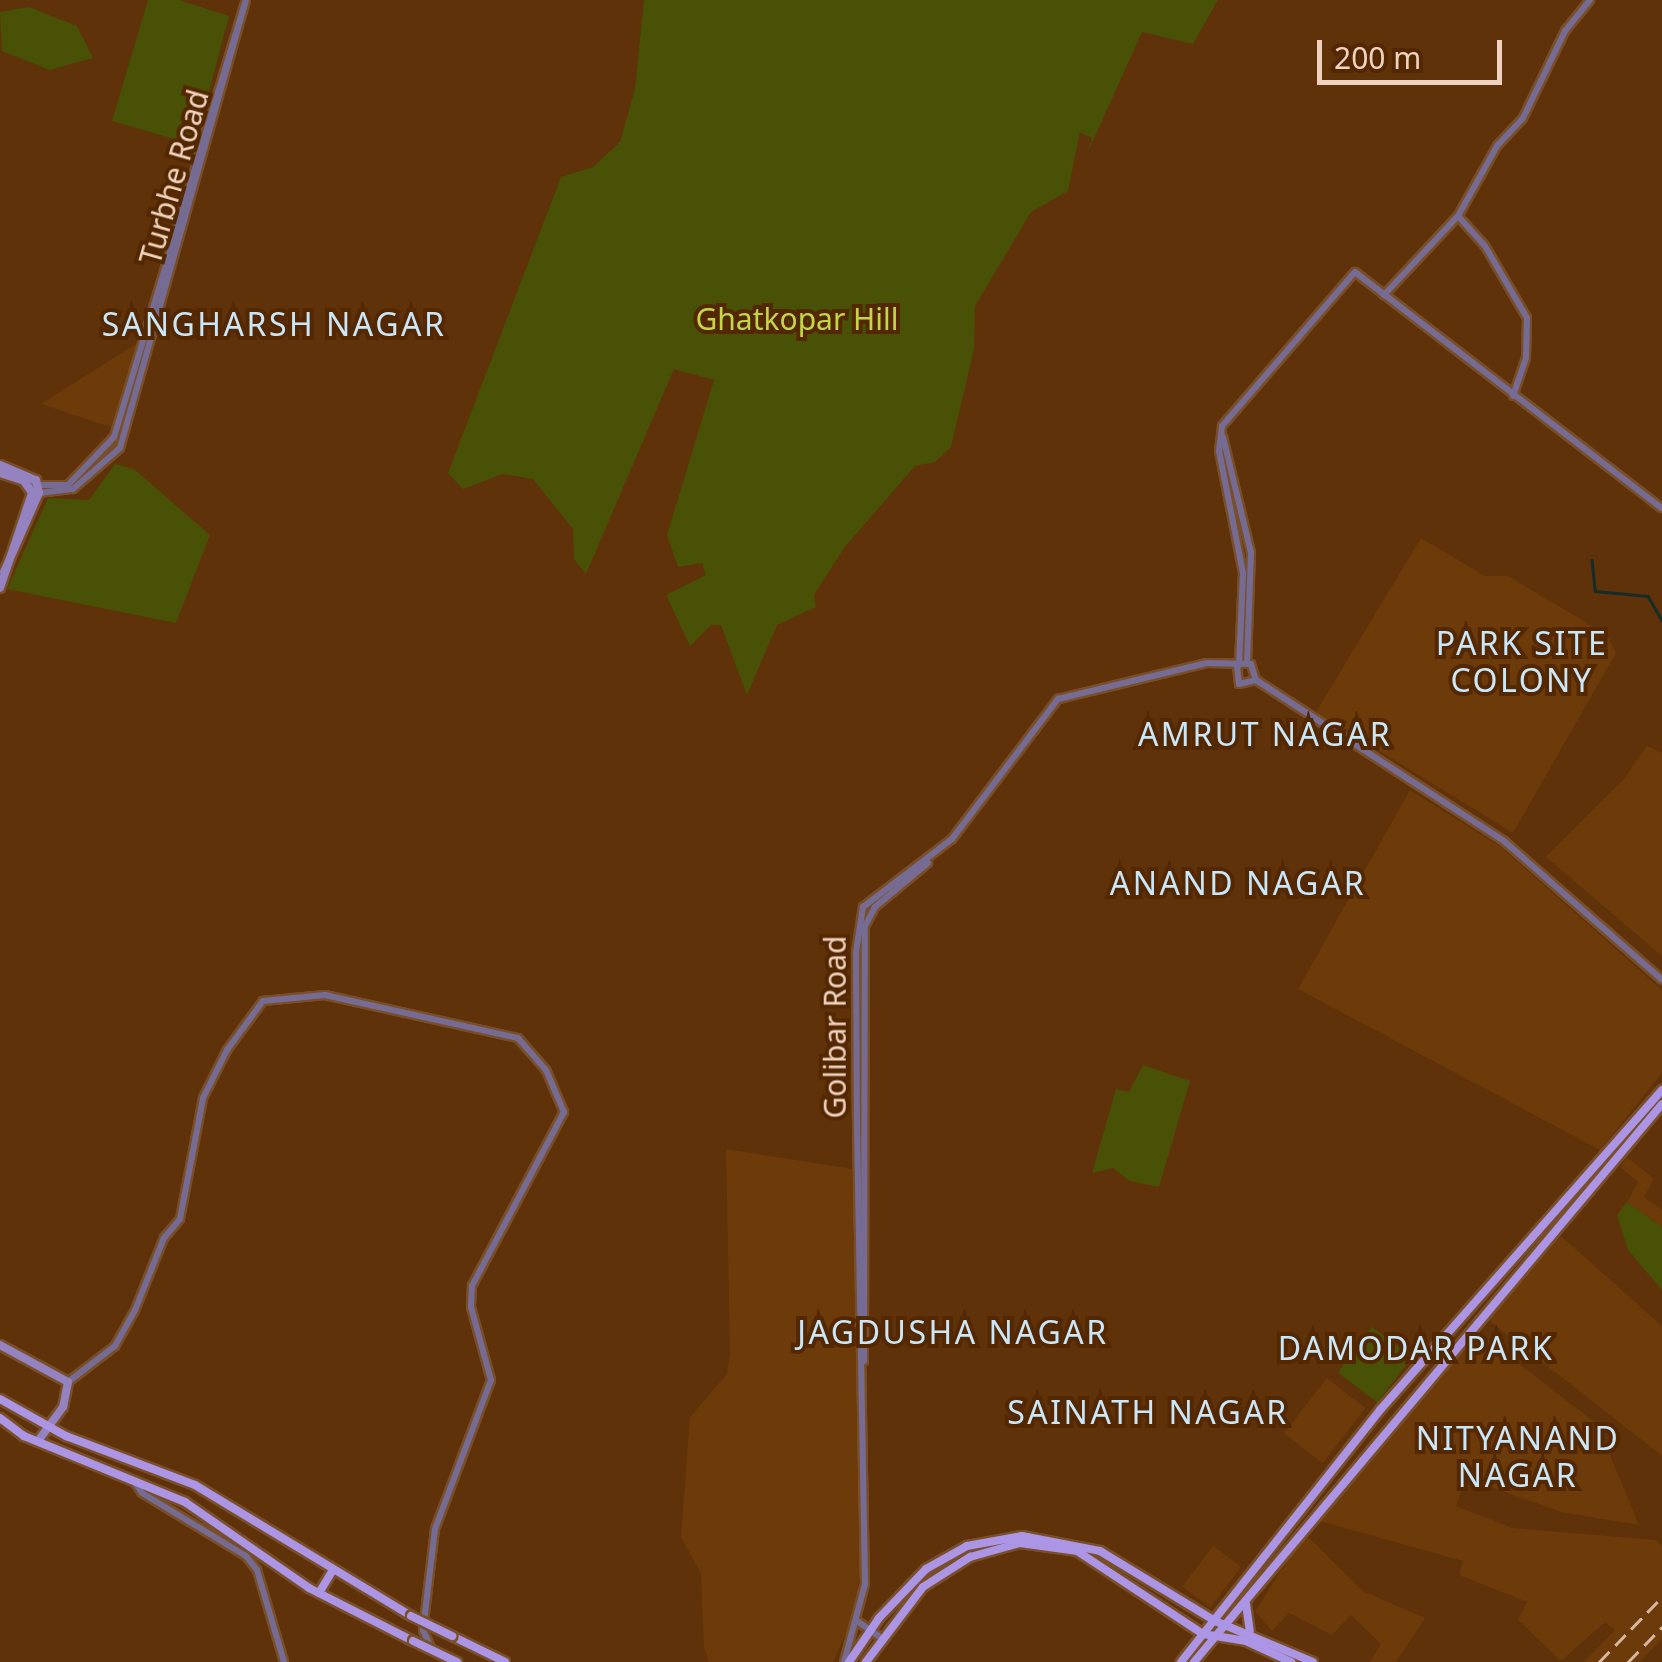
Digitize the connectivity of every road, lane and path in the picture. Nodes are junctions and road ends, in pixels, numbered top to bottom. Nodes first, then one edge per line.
1 (1590, 0) edge
2 (245, 1) edge
3 (1458, 216) junction
4 (1384, 295) junction
5 (1513, 396) junction
6 (1223, 436) junction
7 (0, 469) edge
8 (1234, 473) junction
9 (1224, 474) junction
10 (34, 489) junction
11 (1662, 508) edge
12 (0, 588) edge
13 (1240, 627) junction
14 (1250, 627) junction
15 (1241, 665) junction
16 (1256, 680) junction
17 (1662, 980) edge
18 (1662, 1090) edge
19 (1662, 1104) edge
20 (0, 1345) edge
21 (68, 1382) junction
22 (0, 1399) edge
23 (0, 1418) edge
24 (48, 1426) junction
25 (66, 1436) junction
26 (38, 1441) junction
27 (60, 1451) junction
28 (134, 1480) junction
29 (1123, 1564) junction
30 (332, 1571) junction
31 (1118, 1573) junction
32 (319, 1593) junction
33 (1248, 1595) junction
34 (857, 1621) junction
35 (1215, 1621) junction
36 (1228, 1625) junction
37 (870, 1630) junction
38 (1250, 1631) junction
39 (1202, 1634) junction
40 (880, 1637) junction
41 (1215, 1638) junction
42 (1264, 1644) junction
43 (1293, 1659) edge
44 (284, 1662) edge
45 (447, 1662) edge
46 (458, 1662) edge
47 (505, 1662) edge
48 (847, 1662) edge
49 (866, 1662) edge
50 (1181, 1662) edge
51 (1194, 1662) edge
52 (1313, 1662) edge

1 - 3 street
2 - 10 street
2 - 10 street, Turbhe Road
3 - 4 street
3 - 5 street
4 - 5 street
4 - 6 street
5 - 11 street
6 - 8 street
6 - 9 street
7 - 10 main road
8 - 9 street
8 - 14 street
9 - 13 street
10 - 12 main road
13 - 14 street
13 - 15 street
14 - 15 street
15 - 16 street
15 - 16 street
15 - 34 street, Golibar Road
16 - 17 street
18 - 35 main road
19 - 33 main road
20 - 21 main road
21 - 24 main road
21 - 45 street
22 - 24 main road
23 - 26 main road
24 - 25 main road
24 - 26 main road
25 - 27 main road
25 - 30 main road
26 - 27 main road
27 - 28 main road
28 - 32 main road
28 - 44 street
29 - 31 main road
29 - 35 main road
29 - 37 main road
30 - 32 main road
30 - 47 main road, bridge
31 - 39 main road
31 - 40 main road
32 - 46 main road, bridge
33 - 36 main road
33 - 38 main road
34 - 37 street
34 - 48 street, Golibar Road
35 - 36 main road
35 - 39 main road
36 - 38 main road
36 - 41 main road
37 - 40 street
37 - 48 main road
38 - 42 main road
39 - 41 main road
39 - 50 main road
40 - 49 main road
41 - 42 main road
41 - 51 main road
42 - 43 main road
43 - 52 main road

